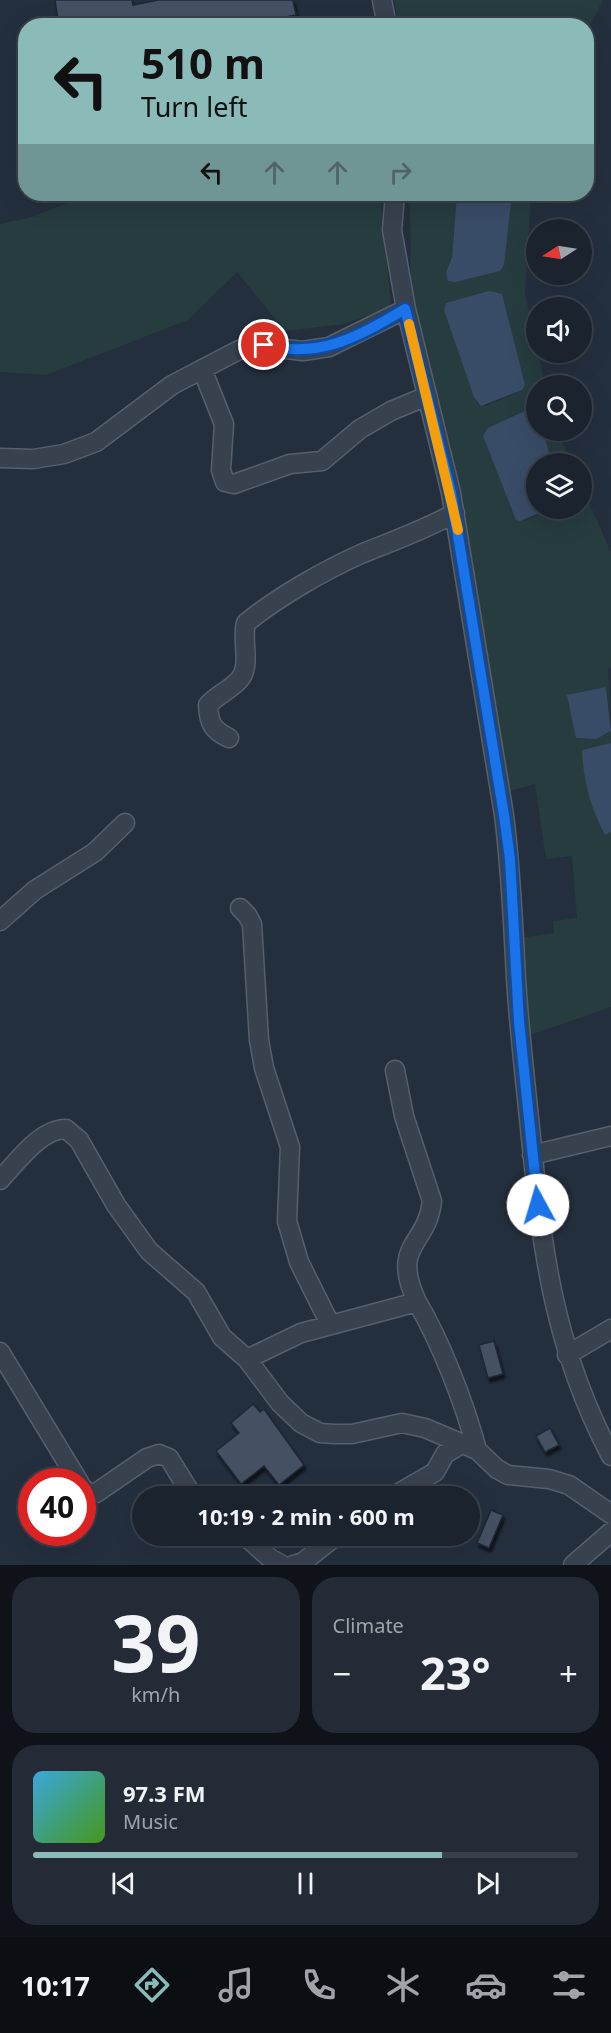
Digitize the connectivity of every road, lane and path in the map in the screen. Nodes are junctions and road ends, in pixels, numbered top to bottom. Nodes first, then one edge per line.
1 (382, 0) edge
2 (385, 18) edge
3 (394, 201) edge
4 (405, 309) junction
5 (202, 369) junction
6 (427, 396) junction
7 (0, 458) edge
8 (455, 513) junction
9 (229, 738) dead end
10 (124, 823) dead end
11 (240, 908) dead end
12 (0, 921) edge
13 (395, 1070) dead end
14 (611, 1136) edge
15 (532, 1155) junction
16 (0, 1180) edge
17 (417, 1302) junction
18 (330, 1324) junction
19 (611, 1329) edge
20 (0, 1352) edge
21 (567, 1355) junction
22 (247, 1359) junction
23 (470, 1447) junction
24 (611, 1456) edge
25 (70, 1468) edge
26 (186, 1486) edge
27 (411, 1486) edge
28 (96, 1493) edge
29 (611, 1514) edge
30 (611, 1532) edge
31 (256, 1546) edge
32 (323, 1546) edge
33 (282, 1565) edge
34 (293, 1565) edge
35 (573, 1565) edge

1 - 2 street
3 - 4 street
4 - 5 street
4 - 6 street
5 - 6 street
5 - 7 street
6 - 8 street
8 - 9 street
8 - 15 street
10 - 12 street
11 - 18 street
13 - 17 street
14 - 15 street
15 - 21 street
16 - 22 street
17 - 18 street
17 - 23 street
18 - 22 street
19 - 21 street
20 - 25 street
21 - 24 street
22 - 23 street
23 - 27 street
23 - 29 street
26 - 28 street
30 - 35 street
31 - 33 street
32 - 34 street

